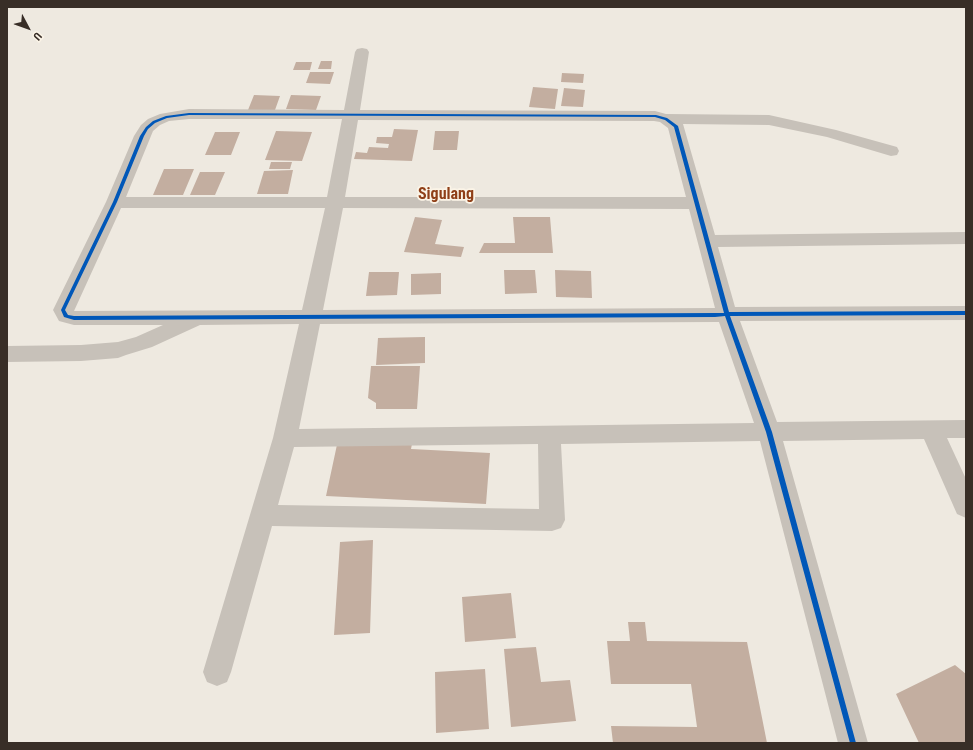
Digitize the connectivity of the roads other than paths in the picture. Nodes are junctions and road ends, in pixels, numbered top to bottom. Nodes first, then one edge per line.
1 (362, 52) dead end
2 (350, 116) junction
3 (666, 119) junction
4 (891, 151) dead end
5 (115, 202) junction
6 (335, 203) junction
7 (696, 203) junction
8 (966, 238) edge
9 (706, 241) junction
10 (966, 313) edge
11 (727, 314) junction
12 (198, 317) junction
13 (312, 317) junction
14 (7, 354) edge
15 (966, 429) edge
16 (932, 430) junction
17 (769, 432) junction
18 (549, 434) junction
19 (285, 438) junction
20 (966, 507) edge
21 (263, 515) junction
22 (217, 672) dead end
23 (853, 743) edge

1 - 2 street
2 - 3 street
2 - 5 street
2 - 6 street
3 - 4 street
3 - 7 street
5 - 6 street
5 - 12 street
6 - 7 street
6 - 13 street
7 - 9 street
8 - 9 street
9 - 11 street
10 - 11 street
11 - 13 street
11 - 17 street
12 - 13 street
12 - 14 street
13 - 19 street
15 - 16 street
16 - 17 street
16 - 20 street
17 - 18 street
17 - 23 street
18 - 19 street
18 - 21 street
19 - 21 street
21 - 22 street

